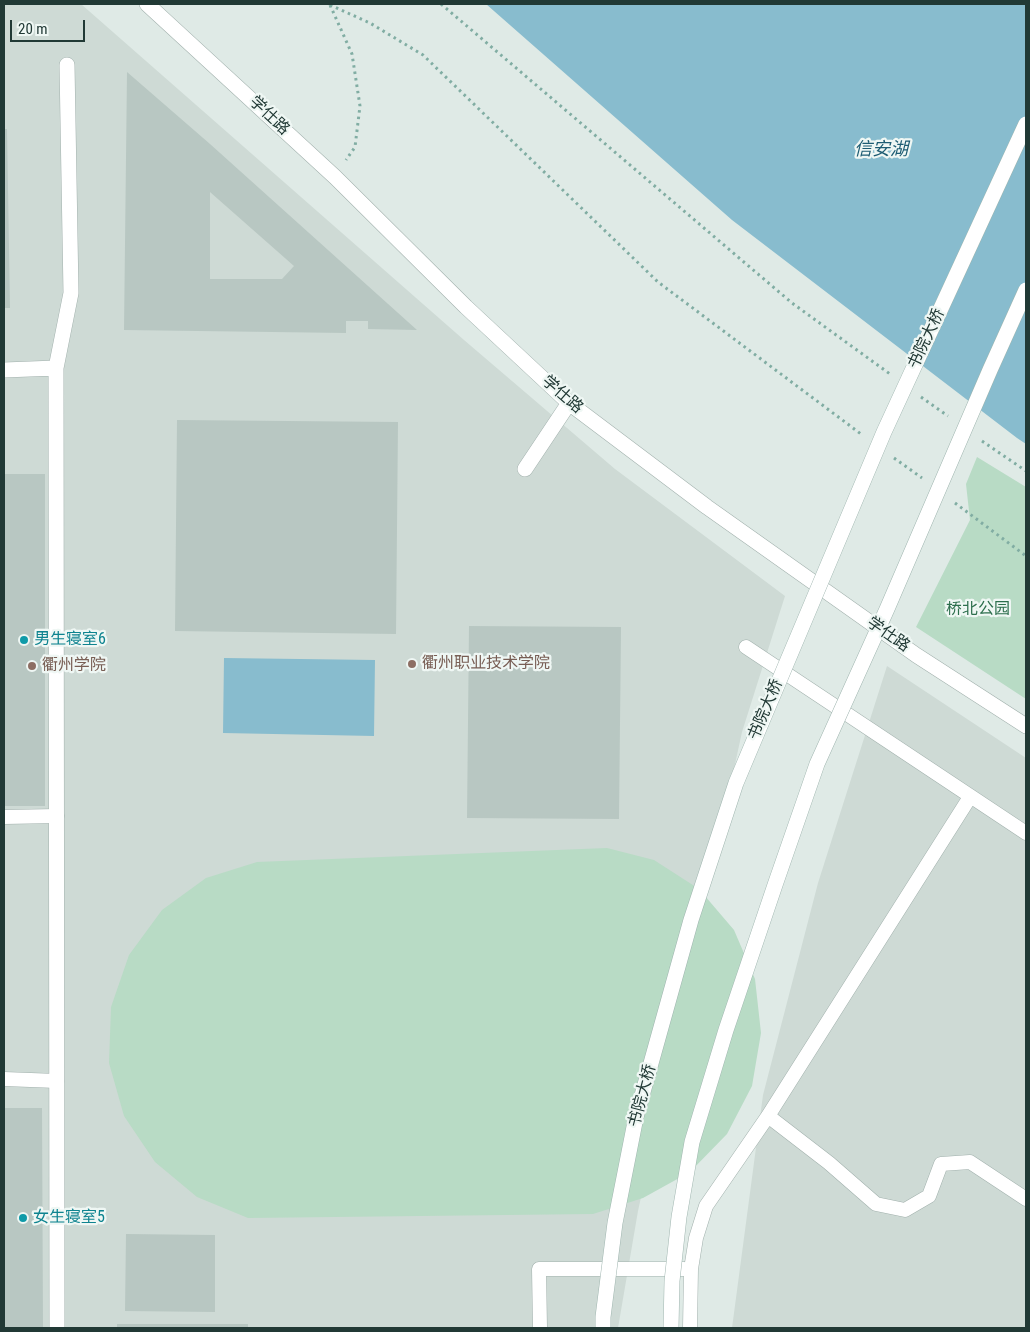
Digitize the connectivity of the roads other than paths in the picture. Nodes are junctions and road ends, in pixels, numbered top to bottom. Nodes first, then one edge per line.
1 (147, 4) edge
2 (67, 65) dead end
3 (1026, 124) edge
4 (1026, 290) edge
5 (56, 368) junction
6 (4, 370) edge
7 (569, 403) junction
8 (525, 469) dead end
9 (746, 647) dead end
10 (1026, 726) edge
11 (970, 796) junction
12 (57, 816) junction
13 (4, 817) edge
14 (1026, 833) edge
15 (4, 1079) edge
16 (57, 1081) junction
17 (768, 1116) junction
18 (1026, 1199) edge
19 (690, 1269) junction
20 (57, 1328) edge
21 (540, 1328) edge
22 (603, 1328) edge
23 (671, 1328) edge
24 (690, 1328) edge

1 - 7 street, 学仕路
2 - 5 street
3 - 22 street, 书院大桥, bridge
4 - 23 street, bridge
5 - 6 street
5 - 12 street
7 - 8 street
7 - 10 street, 学仕路
9 - 11 lane
11 - 14 lane
11 - 17 lane
12 - 13 lane
12 - 16 street
15 - 16 lane
16 - 20 street
17 - 18 lane
17 - 19 lane
19 - 21 lane
19 - 24 lane

